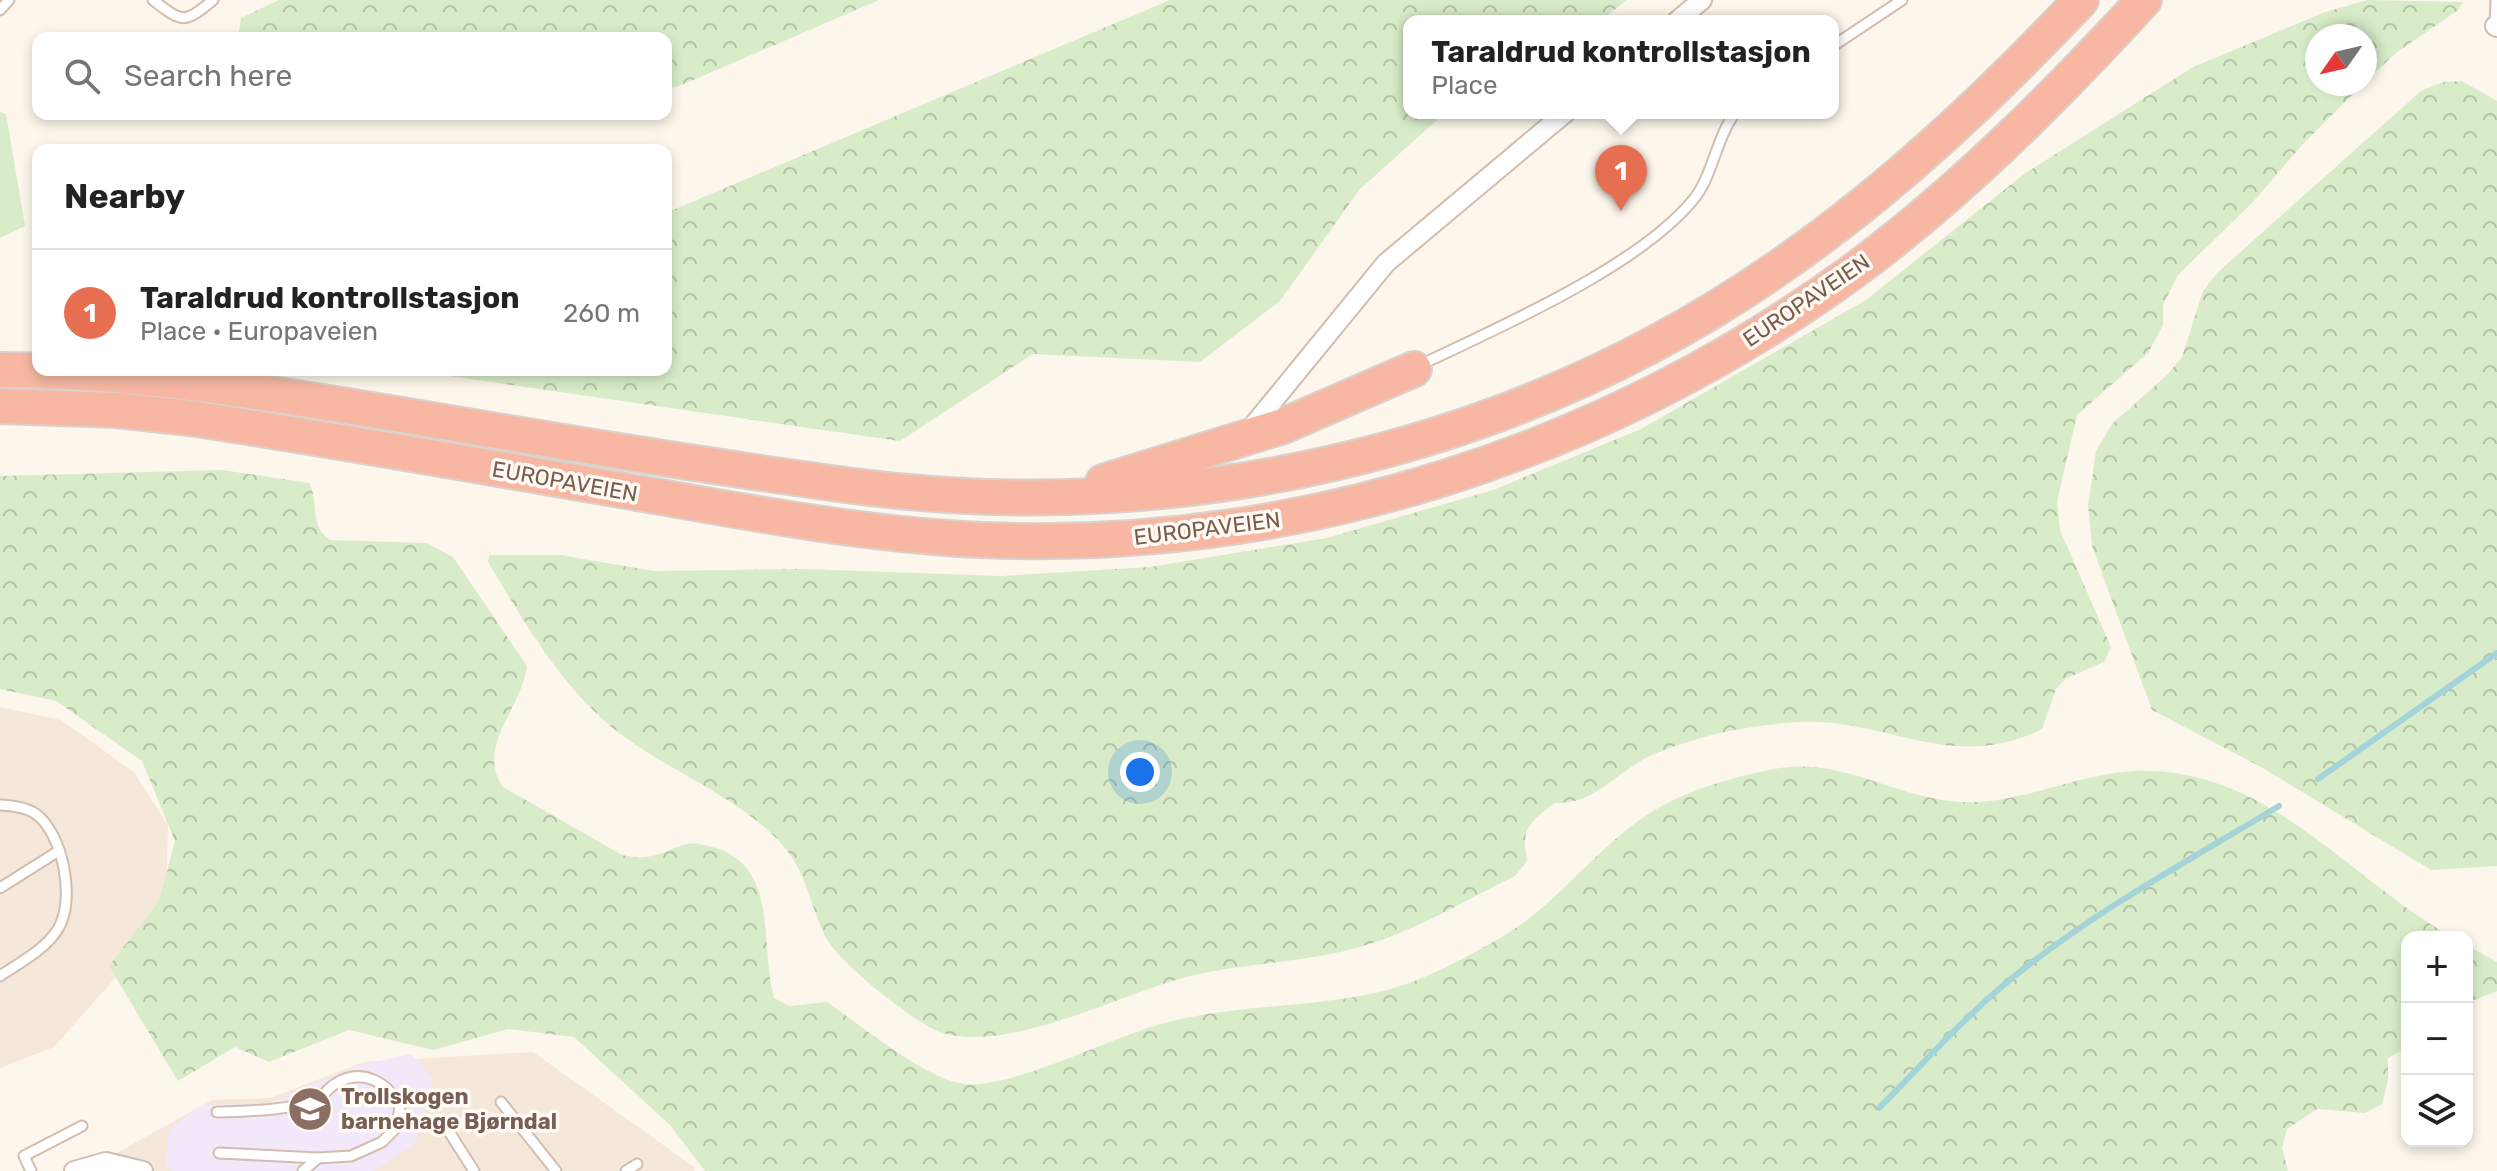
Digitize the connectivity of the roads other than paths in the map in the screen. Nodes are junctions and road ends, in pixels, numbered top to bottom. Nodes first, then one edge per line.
1 (9, 0) edge
2 (153, 0) edge
3 (213, 0) edge
4 (1702, 0) edge
5 (1902, 0) edge
6 (2081, 0) edge
7 (2144, 0) edge
8 (2496, 0) edge
9 (0, 10) edge
10 (1684, 15) edge
11 (2496, 26) edge
12 (1839, 42) edge
13 (1558, 119) edge
14 (1732, 119) edge
15 (1414, 369) joint
16 (0, 370) edge
17 (32, 371) edge
18 (111, 376) edge
19 (0, 406) edge
20 (1241, 440) junction
21 (1049, 498) junction
22 (0, 805) edge
23 (57, 852) junction
24 (0, 888) edge
25 (0, 976) edge
26 (501, 1102) dead end
27 (217, 1112) dead end
28 (82, 1126) dead end
29 (446, 1127) dead end
30 (219, 1153) dead end
31 (318, 1158) junction
32 (637, 1164) dead end
33 (31, 1171) edge
34 (74, 1171) edge
35 (143, 1171) edge
36 (303, 1171) edge
37 (474, 1171) edge
38 (556, 1171) edge
39 (626, 1171) edge

1 - 9 lane
2 - 3 lane
4 - 10 street
5 - 12 lane
6 - 21 highway, EUROPAVEIEN
7 - 19 highway, EUROPAVEIEN
8 - 11 lane
13 - 20 street
14 - 15 lane
15 - 20 highway
16 - 17 highway, EUROPAVEIEN
18 - 21 highway, EUROPAVEIEN
20 - 21 highway
22 - 23 lane
23 - 24 lane
23 - 25 lane
26 - 38 lane
27 - 31 lane
28 - 33 lane
29 - 37 lane
30 - 31 lane
31 - 36 lane
32 - 39 lane
34 - 35 street

